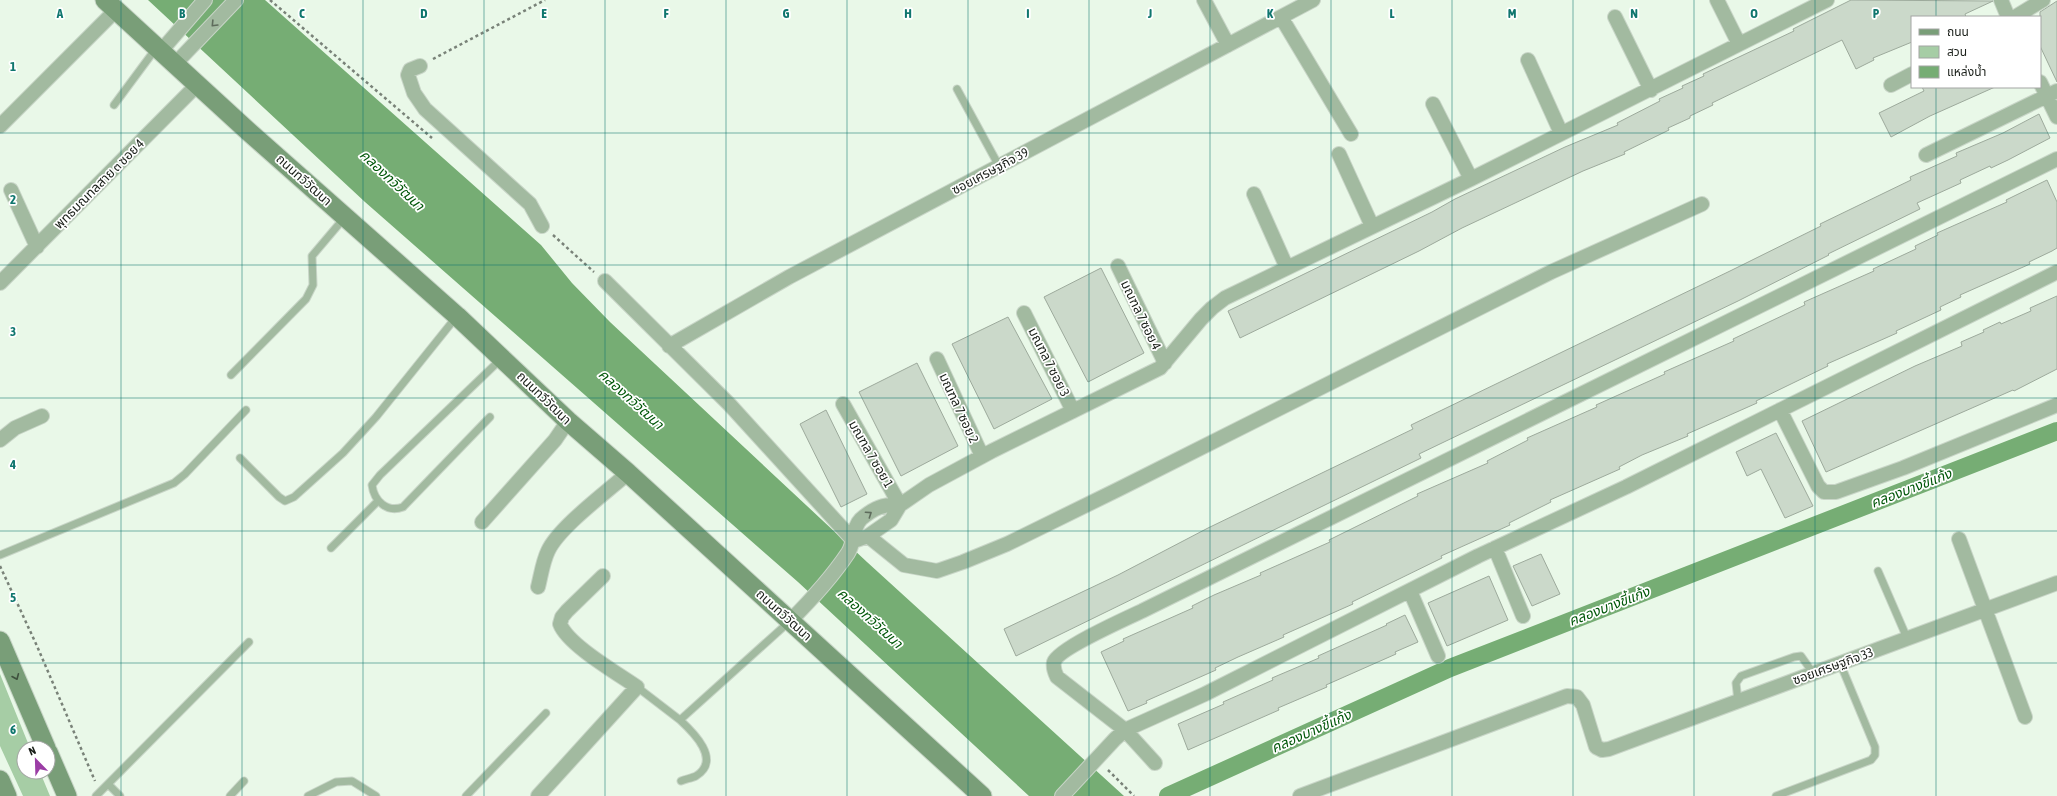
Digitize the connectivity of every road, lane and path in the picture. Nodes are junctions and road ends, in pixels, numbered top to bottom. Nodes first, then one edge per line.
1 (206, 0) edge
2 (236, 0) edge
3 (545, 0) edge
4 (1204, 0) edge
5 (1313, 0) edge
6 (1717, 0) edge
7 (1826, 0) edge
8 (2001, 0) edge
9 (2043, 0) edge
10 (110, 5) edge
11 (2008, 16) edge
12 (2017, 16) edge
13 (1281, 17) junction
14 (1615, 17) dead end
15 (1739, 44) junction
16 (1228, 45) junction
17 (159, 49) junction
18 (1528, 60) dead end
19 (175, 64) junction
20 (420, 66) joint
21 (1911, 74) edge
22 (2041, 83) edge
23 (198, 85) junction
24 (1890, 85) dead end
25 (957, 89) dead end
26 (1651, 90) junction
27 (2052, 94) edge
28 (1433, 104) dead end
29 (114, 105) dead end
30 (2057, 117) edge
31 (0, 126) edge
32 (1561, 133) junction
33 (1351, 134) dead end
34 (1338, 154) dead end
35 (1926, 155) dead end
36 (2057, 159) edge
37 (999, 166) junction
38 (1471, 179) junction
39 (11, 190) dead end
40 (1254, 194) dead end
41 (1702, 204) dead end
42 (345, 216) junction
43 (542, 226) dead end
44 (1372, 226) junction
45 (37, 248) junction
46 (1118, 266) dead end
47 (1286, 268) junction
48 (2057, 272) edge
49 (605, 281) dead end
50 (0, 283) edge
51 (1024, 313) dead end
52 (457, 316) junction
53 (669, 346) junction
54 (502, 357) junction
55 (936, 359) dead end
56 (1165, 364) junction
57 (231, 375) dead end
58 (843, 404) dead end
59 (2057, 405) edge
60 (246, 410) dead end
61 (1780, 410) junction
62 (1073, 411) junction
63 (42, 416) dead end
64 (490, 417) dead end
65 (568, 421) junction
66 (0, 440) edge
67 (982, 456) junction
68 (240, 458) dead end
69 (628, 473) junction
70 (378, 501) junction
71 (900, 505) junction
72 (482, 522) dead end
73 (868, 536) junction
74 (1958, 540) dead end
75 (851, 547) junction
76 (331, 548) dead end
77 (1495, 548) junction
78 (0, 555) edge
79 (0, 566) edge
80 (1878, 571) dead end
81 (603, 576) dead end
82 (2057, 583) edge
83 (538, 587) dead end
84 (1410, 591) junction
85 (1986, 609) junction
86 (1523, 616) dead end
87 (790, 621) junction
88 (1907, 638) junction
89 (0, 641) edge
90 (249, 642) dead end
91 (1438, 656) dead end
92 (1840, 663) junction
93 (1813, 673) junction
94 (637, 687) junction
95 (1738, 701) junction
96 (546, 713) dead end
97 (2025, 717) dead end
98 (680, 720) junction
99 (1125, 730) junction
100 (43, 740) edge
101 (1094, 762) junction
102 (1156, 763) dead end
103 (56, 771) edge
104 (0, 780) edge
105 (244, 781) dead end
106 (681, 781) dead end
107 (108, 784) junction
108 (98, 794) edge
109 (7, 796) edge
110 (67, 796) edge
111 (120, 796) edge
112 (230, 796) edge
113 (308, 796) edge
114 (376, 796) edge
115 (466, 796) edge
116 (538, 796) edge
117 (982, 796) edge
118 (1062, 796) edge
119 (1134, 796) edge
120 (1300, 796) edge
121 (1776, 796) edge

1 - 17 street
2 -> 19 street
3 - 20 path
4 - 16 street
5 - 13 street, ซอยเศรษฐกิจ 39
6 - 15 street
7 - 15 street
8 - 11 street
9 - 12 street
10 - 17 main road, ถนนทวีวัฒนา
10 - 31 street
13 - 16 street, ซอยเศรษฐกิจ 39
13 - 33 street
14 - 26 street
15 - 26 street
16 - 37 street, ซอยเศรษฐกิจ 39
17 - 19 main road, ถนนทวีวัฒนา
17 - 29 lane
18 - 32 street
19 - 23 main road, ถนนทวีวัฒนา
20 - 43 street
21 - 24 street
22 - 27 street
23 - 42 main road, ถนนทวีวัฒนา
23 - 45 street, พุทธมณทลสาย ๓ ซอย 4
25 - 37 lane
26 - 32 street
27 - 30 street
27 - 35 street
28 - 38 street
32 - 38 street
34 - 44 street
36 - 99 street
37 - 53 street, ซอยเศรษฐกิจ 39
38 - 44 street
39 - 45 street
40 - 47 street
41 - 73 street
42 - 52 main road, ถนนทวีวัฒนา
42 - 57 lane
44 - 47 street
45 - 50 street, พุทธมณทลสาย ๓ ซอย 4
46 - 56 street, มณฑล 7 ซอย 4
47 - 56 street
48 - 61 street
49 - 53 street
51 - 62 street, มณฑล 7 ซอย 3
52 - 54 main road, ถนนทวีวัฒนา
52 - 68 lane
53 - 75 street
54 - 65 main road, ถนนทวีวัฒนา
54 - 70 lane
55 - 67 street, มณฑล 7 ซอย 2
56 - 62 street
58 - 71 street, มณฑล 7 ซอย 1
59 - 61 street
60 - 78 lane
61 - 77 street
62 - 67 street
63 - 66 street
64 - 70 lane
65 - 69 main road, ถนนทวีวัฒนา
65 - 72 street
67 - 71 street
69 - 83 street
69 - 87 main road, ถนนทวีวัฒนา
70 - 76 lane
71 - 73 street
75 -> 71 street
73 - 75 street
74 - 85 street
75 - 87 street
77 - 84 street
77 - 86 street
79 - 108 path
80 - 88 lane
81 - 94 street
82 - 85 street, ซอยเศรษฐกิจ 33
84 - 91 street
84 - 99 street
85 - 88 street, ซอยเศรษฐกิจ 33
85 - 97 street
87 - 98 lane
87 - 117 main road, ถนนทวีวัฒนา
88 - 92 street, ซอยเศรษฐกิจ 33
89 -> 100 main road
90 - 107 lane
92 - 93 street, ซอยเศรษฐกิจ 33
92 - 121 lane
93 - 95 street, ซอยเศรษฐกิจ 33
93 - 95 lane
94 - 98 lane
94 - 116 street
95 - 120 street, ซอยเศรษฐกิจ 33
96 - 115 lane
98 - 106 lane
99 - 101 street
99 - 102 street
101 - 118 street
101 - 119 path
103 - 110 main road
104 - 109 main road
105 - 112 lane
107 - 108 lane
107 - 111 lane
113 - 114 lane

